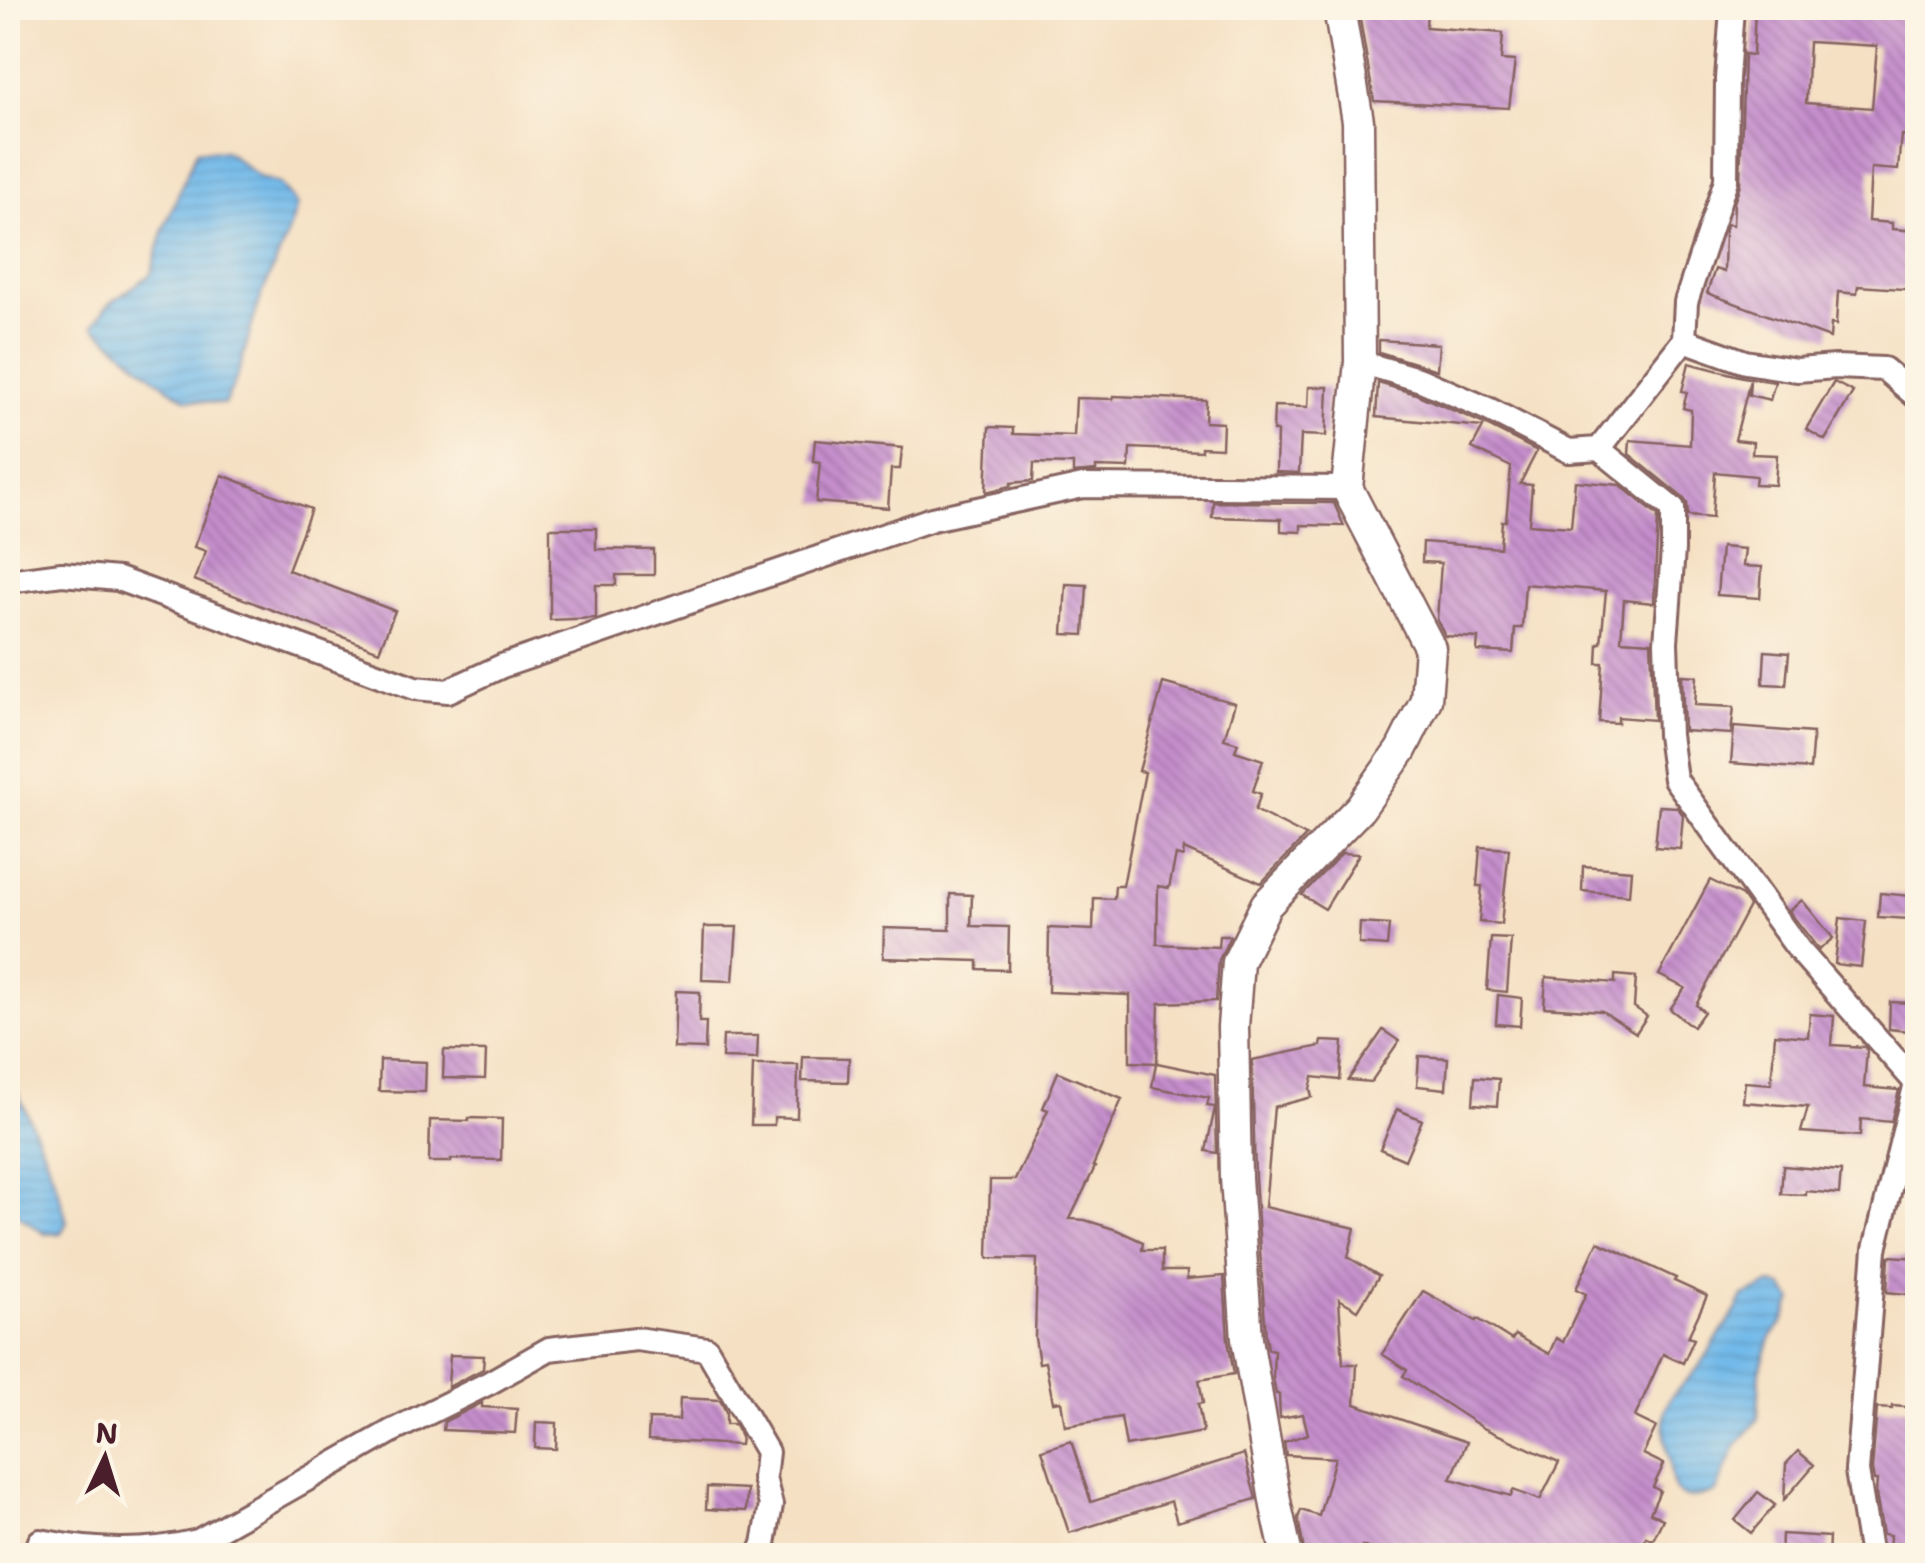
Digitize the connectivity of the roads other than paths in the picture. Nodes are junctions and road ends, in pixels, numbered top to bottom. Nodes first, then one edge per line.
1 (1339, 8) edge
2 (1732, 8) edge
3 (1684, 340) junction
4 (1360, 362) junction
5 (1918, 398) edge
6 (1599, 449) junction
7 (1347, 488) junction
8 (8, 581) edge
9 (35, 1556) edge
10 (759, 1556) edge
11 (1287, 1556) edge
12 (1870, 1556) edge

1 - 4 street
2 - 3 street
3 - 5 street
3 - 6 street
4 - 6 street
4 - 7 street
6 - 12 street
7 - 8 street
7 - 11 street
9 - 10 street

